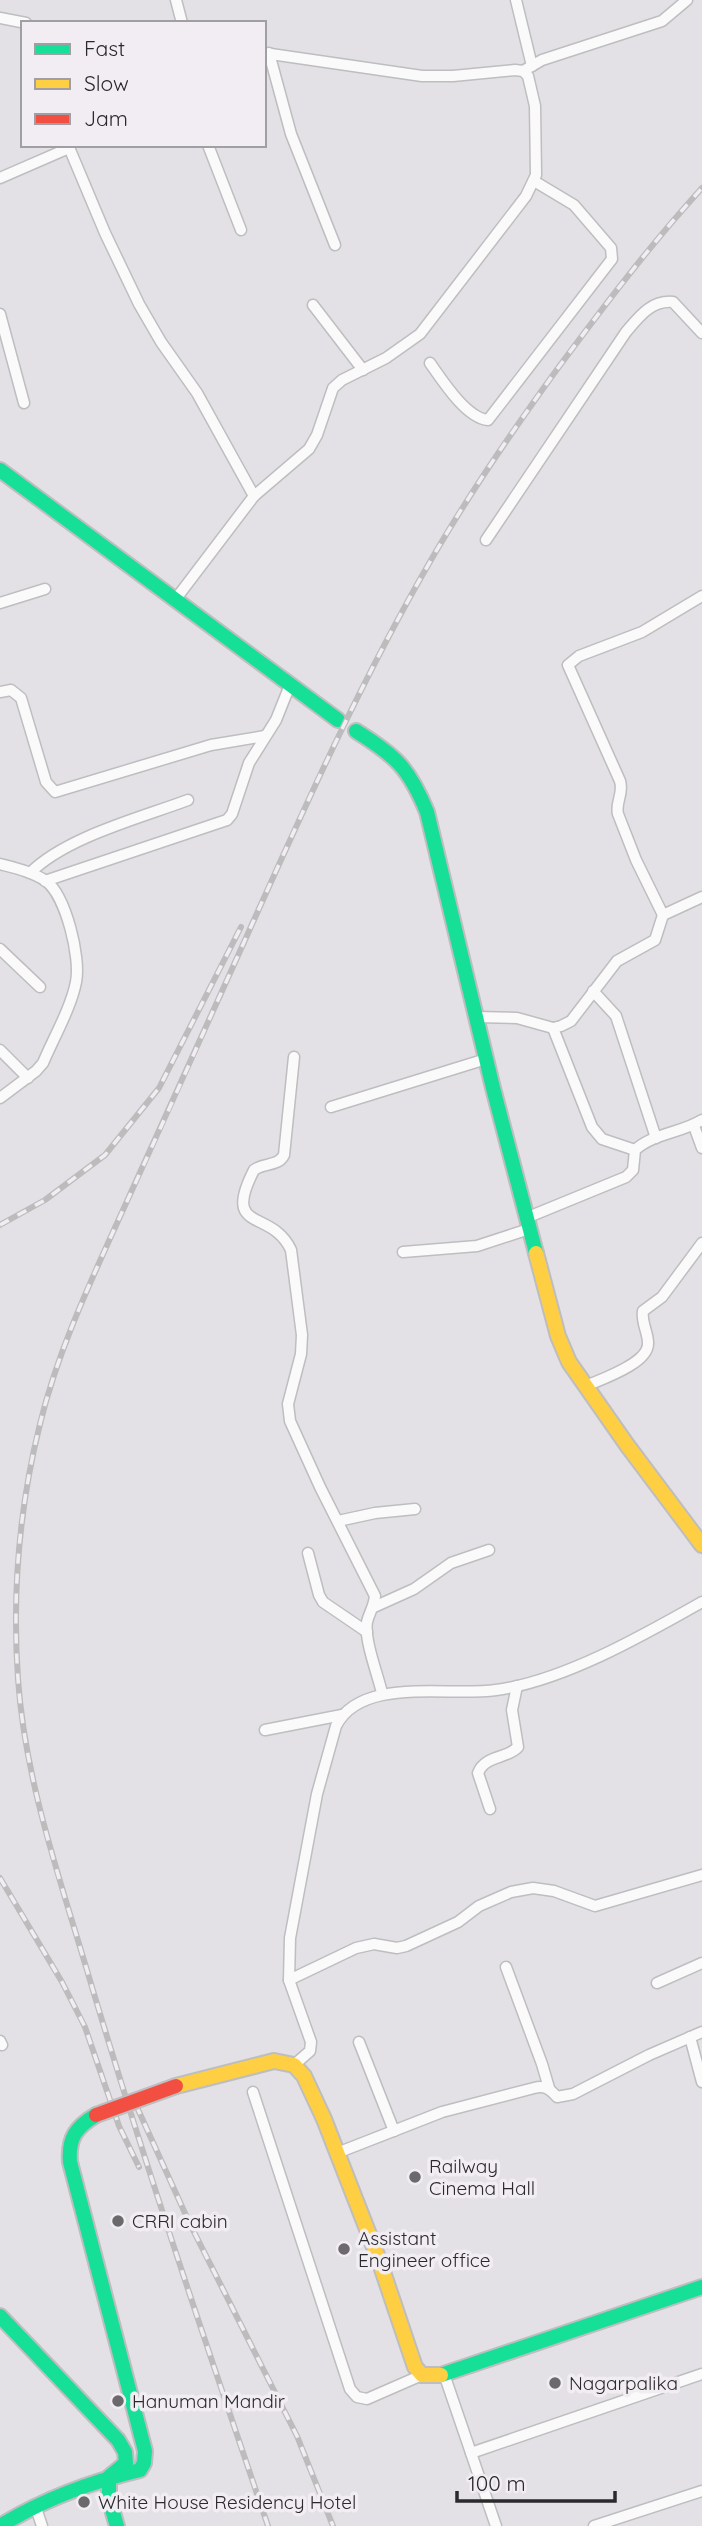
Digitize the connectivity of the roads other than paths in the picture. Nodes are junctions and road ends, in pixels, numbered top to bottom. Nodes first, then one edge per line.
1 (176, 0) edge
2 (516, 0) edge
3 (687, 0) edge
4 (0, 18) edge
5 (181, 21) edge
6 (21, 24) edge
7 (267, 53) edge
8 (528, 69) junction
9 (67, 147) edge
10 (69, 147) edge
11 (209, 147) edge
12 (0, 178) edge
13 (534, 181) junction
14 (241, 230) dead end
15 (335, 245) dead end
16 (313, 305) dead end
17 (0, 314) edge
18 (702, 333) edge
19 (430, 363) dead end
20 (363, 370) junction
21 (24, 403) dead end
22 (0, 470) edge
23 (254, 496) junction
24 (486, 540) dead end
25 (45, 590) dead end
26 (702, 596) edge
27 (174, 600) junction
28 (0, 603) edge
29 (290, 685) junction
30 (0, 692) edge
31 (338, 720) dead end
32 (356, 730) dead end
33 (265, 736) junction
34 (188, 800) dead end
35 (0, 864) edge
36 (30, 873) junction
37 (45, 881) junction
38 (702, 897) edge
39 (663, 915) junction
40 (0, 949) edge
41 (40, 987) dead end
42 (593, 991) junction
43 (476, 1017) junction
44 (552, 1028) junction
45 (0, 1050) edge
46 (295, 1057) dead end
47 (486, 1059) junction
48 (28, 1078) junction
49 (0, 1098) edge
50 (331, 1107) dead end
51 (698, 1123) edge
52 (656, 1138) junction
53 (702, 1148) edge
54 (635, 1150) junction
55 (527, 1224) junction
56 (702, 1243) edge
57 (403, 1252) dead end
58 (586, 1386) junction
59 (415, 1509) dead end
60 (338, 1521) junction
61 (702, 1545) edge
62 (489, 1550) dead end
63 (308, 1553) dead end
64 (702, 1602) edge
65 (374, 1607) junction
66 (367, 1632) junction
67 (517, 1686) junction
68 (382, 1693) junction
69 (341, 1715) junction
70 (265, 1730) dead end
71 (490, 1809) dead end
72 (702, 1875) edge
73 (702, 1963) edge
74 (506, 1967) dead end
75 (289, 1980) junction
76 (657, 1983) dead end
77 (702, 2032) edge
78 (690, 2037) junction
79 (359, 2042) dead end
80 (294, 2065) junction
81 (702, 2082) edge
82 (549, 2088) junction
83 (253, 2092) dead end
84 (394, 2131) junction
85 (337, 2153) junction
86 (702, 2287) edge
87 (0, 2316) edge
88 (444, 2374) junction
89 (702, 2374) edge
90 (422, 2375) junction
91 (142, 2437) junction
92 (118, 2440) junction
93 (471, 2453) junction
94 (109, 2477) junction
95 (702, 2491) edge
96 (35, 2505) junction
97 (0, 2526) edge
98 (42, 2526) edge
99 (117, 2526) edge
100 (496, 2526) edge
101 (594, 2526) edge

1 - 5 street
2 - 8 street
3 - 8 street
4 - 6 street
7 - 8 street
7 - 15 street
8 - 13 street
9 - 12 street
10 - 23 street
11 - 14 street
13 - 19 street
13 - 20 street
16 - 20 street
17 - 21 street
18 - 24 street
20 - 23 street
22 - 27 street
23 - 27 street
25 - 28 street
26 - 39 street
27 - 29 street
29 - 31 street
29 - 33 street
30 - 33 street
32 - 43 street
33 - 37 street
34 - 36 street
35 - 36 street
36 - 37 street
37 - 48 street
38 - 39 street
39 - 42 street
40 - 41 street
42 - 44 street
42 - 52 street
43 - 44 street
43 - 47 street
44 - 54 street
45 - 48 street
46 - 60 street
47 - 50 street
47 - 55 street
48 - 49 street
51 - 52 street
51 - 53 street
52 - 54 street
54 - 55 street
55 - 57 street
55 - 58 street
56 - 58 street
58 - 61 street
59 - 60 street
60 - 65 street
62 - 65 street
63 - 66 street
64 - 67 street
65 - 66 street
66 - 68 street
67 - 68 street
67 - 71 street
68 - 69 street
69 - 70 street
69 - 75 street
72 - 75 street
73 - 76 street
74 - 82 street
75 - 80 street
77 - 78 street
78 - 81 street
78 - 82 street
79 - 84 street
80 - 85 street
80 - 91 street, bridge
82 - 84 street
83 - 90 street
84 - 85 street
85 - 90 street
86 - 88 street
87 - 92 street
88 - 90 street
88 - 93 street
89 - 93 street
91 - 92 street
91 - 94 street
92 - 94 street
93 - 100 street
94 - 96 street
94 - 99 street
95 - 101 street
96 - 97 street
96 - 98 street

